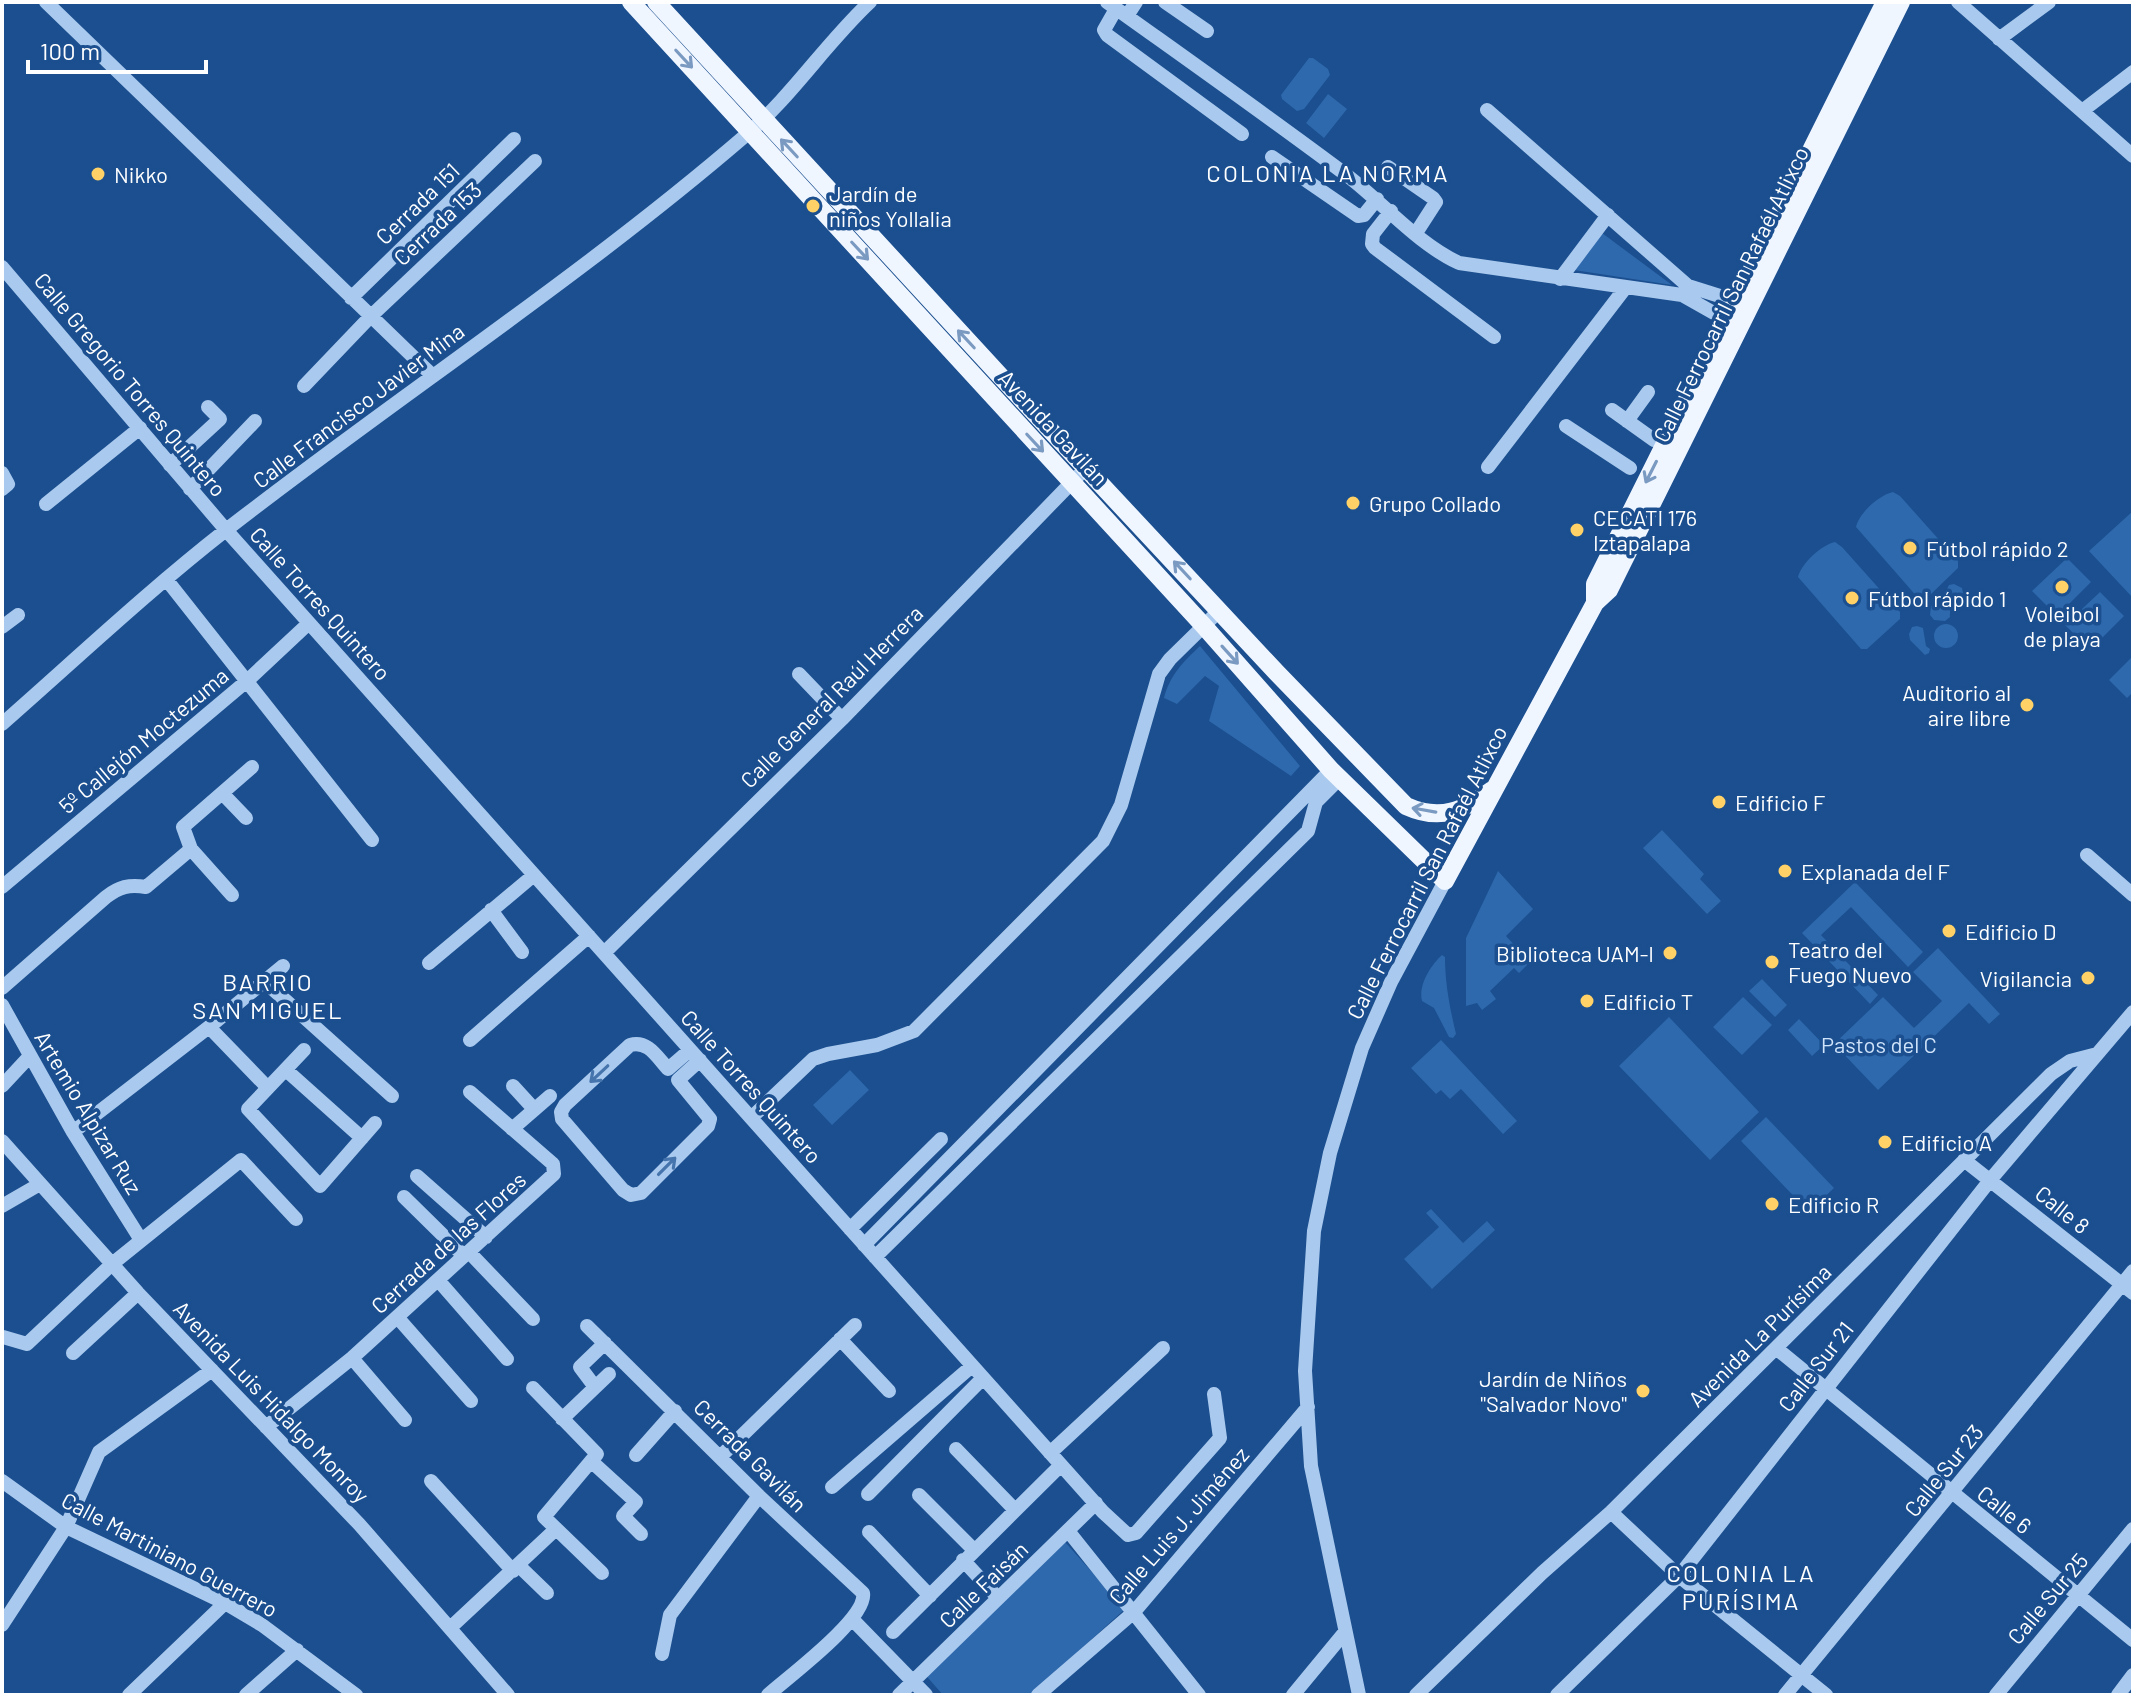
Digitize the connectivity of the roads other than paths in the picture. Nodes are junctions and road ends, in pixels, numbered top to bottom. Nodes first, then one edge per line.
1 (46, 2) edge
2 (631, 2) edge
3 (656, 2) edge
4 (870, 2) edge
5 (1136, 2) edge
6 (1165, 2) edge
7 (1885, 2) edge
8 (1901, 2) edge
9 (1958, 2) edge
10 (2049, 2) edge
11 (851, 9) edge
12 (1117, 9) edge
13 (1207, 31) dead end
14 (1999, 39) junction
15 (2133, 72) edge
16 (1487, 110) dead end
17 (2082, 111) junction
18 (756, 125) junction
19 (1242, 134) dead end
20 (514, 139) dead end
21 (2133, 156) edge
22 (1272, 157) dead end
23 (535, 161) dead end
24 (1388, 167) dead end
25 (1377, 199) junction
26 (1391, 211) junction
27 (1608, 215) junction
28 (1416, 233) junction
29 (3, 269) edge
30 (1560, 279) junction
31 (1626, 287) junction
32 (1685, 290) junction
33 (351, 298) junction
34 (1745, 303) junction
35 (370, 317) junction
36 (1735, 322) junction
37 (1494, 337) dead end
38 (433, 376) junction
39 (304, 386) dead end
40 (1648, 392) dead end
41 (208, 407) dead end
42 (1612, 410) dead end
43 (255, 421) dead end
44 (1627, 421) junction
45 (1566, 426) dead end
46 (140, 428) junction
47 (1654, 440) dead end
48 (170, 465) junction
49 (1087, 467) junction
50 (1488, 467) dead end
51 (1630, 468) dead end
52 (2, 473) edge
53 (1072, 482) junction
54 (2, 489) edge
55 (190, 489) junction
56 (46, 504) dead end
57 (226, 530) junction
58 (166, 579) junction
59 (1220, 610) junction
60 (18, 615) dead end
61 (309, 623) junction
62 (1203, 625) junction
63 (2, 627) edge
64 (799, 674) dead end
65 (248, 680) junction
66 (842, 719) junction
67 (2, 724) edge
68 (252, 767) dead end
69 (1335, 774) junction
70 (1494, 789) junction
71 (222, 793) junction
72 (246, 818) dead end
73 (372, 840) dead end
74 (191, 849) junction
75 (2087, 855) dead end
76 (534, 875) junction
77 (1445, 881) junction
78 (2, 887) edge
79 (232, 895) dead end
80 (2133, 895) edge
81 (491, 910) junction
82 (589, 936) junction
83 (522, 952) dead end
84 (604, 953) junction
85 (429, 963) dead end
86 (283, 966) dead end
87 (265, 982) junction
88 (2, 988) edge
89 (2, 1005) edge
90 (2133, 1012) edge
91 (209, 1027) junction
92 (470, 1040) dead end
93 (304, 1050) dead end
94 (2097, 1054) junction
95 (695, 1055) junction
96 (29, 1057) junction
97 (286, 1070) junction
98 (2, 1086) edge
99 (513, 1086) dead end
100 (268, 1088) junction
101 (470, 1092) dead end
102 (392, 1096) dead end
103 (550, 1096) dead end
104 (534, 1109) junction
105 (751, 1118) junction
106 (375, 1123) dead end
107 (512, 1129) junction
108 (73, 1132) junction
109 (362, 1138) junction
110 (941, 1139) dead end
111 (2, 1141) edge
112 (1964, 1160) junction
113 (417, 1176) dead end
114 (1991, 1179) junction
115 (40, 1184) junction
116 (404, 1197) dead end
117 (2, 1206) edge
118 (296, 1219) dead end
119 (850, 1229) junction
120 (486, 1237) junction
121 (141, 1240) junction
122 (864, 1245) junction
123 (467, 1254) junction
124 (875, 1257) junction
125 (112, 1264) junction
126 (2133, 1271) edge
127 (438, 1280) junction
128 (2128, 1289) edge
129 (138, 1293) junction
130 (398, 1318) junction
131 (533, 1319) dead end
132 (855, 1325) dead end
133 (587, 1326) dead end
134 (3, 1337) edge
135 (840, 1339) junction
136 (605, 1343) junction
137 (1163, 1348) dead end
138 (1777, 1349) junction
139 (73, 1353) dead end
140 (352, 1358) junction
141 (507, 1359) dead end
142 (972, 1366) junction
143 (212, 1370) junction
144 (609, 1374) dead end
145 (983, 1378) junction
146 (595, 1387) junction
147 (533, 1388) dead end
148 (1824, 1389) junction
149 (889, 1391) dead end
150 (1214, 1394) dead end
151 (471, 1401) dead end
152 (1308, 1407) junction
153 (675, 1411) junction
154 (562, 1419) junction
155 (405, 1420) dead end
156 (266, 1427) junction
157 (956, 1449) dead end
158 (1050, 1453) junction
159 (636, 1455) dead end
160 (720, 1457) junction
161 (591, 1461) junction
162 (1061, 1465) junction
163 (2, 1481) edge
164 (431, 1481) dead end
165 (832, 1487) dead end
166 (868, 1494) dead end
167 (1951, 1494) junction
168 (919, 1495) dead end
169 (759, 1496) junction
170 (1096, 1503) junction
171 (1014, 1509) junction
172 (1611, 1512) junction
173 (66, 1527) junction
174 (556, 1529) junction
175 (2133, 1529) edge
176 (869, 1532) dead end
177 (1069, 1532) junction
178 (641, 1534) dead end
179 (968, 1555) junction
180 (516, 1568) junction
181 (602, 1573) dead end
182 (1679, 1576) junction
183 (493, 1589) junction
184 (547, 1593) dead end
185 (930, 1596) junction
186 (2077, 1596) junction
187 (998, 1598) junction
188 (506, 1601) dead end
189 (225, 1603) junction
190 (1134, 1612) junction
191 (853, 1620) junction
192 (2, 1625) edge
193 (450, 1628) junction
194 (893, 1632) dead end
195 (1345, 1632) junction
196 (2133, 1640) edge
197 (297, 1650) junction
198 (662, 1654) dead end
199 (1802, 1675) junction
200 (2133, 1675) edge
201 (914, 1682) junction
202 (129, 1695) edge
203 (246, 1695) edge
204 (356, 1695) edge
205 (508, 1695) edge
206 (768, 1695) edge
207 (899, 1695) edge
208 (926, 1695) edge
209 (1038, 1695) edge
210 (1199, 1695) edge
211 (1293, 1695) edge
212 (1359, 1695) edge
213 (1416, 1695) edge
214 (1557, 1695) edge
215 (1785, 1695) edge
216 (1826, 1695) edge
217 (1996, 1695) edge
218 (2118, 1695) edge

1 - 33 street
2 -> 18 main road, Avenida Gavilán
3 - 18 main road, Avenida Gavilán
4 - 11 street, Calle Francisco Javier Mina
5 - 12 street
6 - 13 street
7 - 34 main road, Calle Ferrocarril San Rafaél Atlixco
8 - 34 main road, Calle Ferrocarril San Rafaél Atlixco
9 - 14 street
10 - 14 street
11 - 18 street, Calle Francisco Javier Mina
12 - 19 street
12 - 25 street
14 - 17 street
15 - 17 street
16 - 27 street
17 - 21 street
18 - 38 street, Calle Francisco Javier Mina
49 -> 18 main road, Avenida Gavilán
18 -> 53 main road, Avenida Gavilán
20 - 33 street, Cerrada 151
22 - 25 street
23 - 35 street, Cerrada 153
24 - 28 street
25 - 26 street
26 - 28 street
26 - 37 street
27 - 30 street
27 - 32 street
28 - 30 street
29 - 46 street, Calle Gregorio Torres Quintero
30 - 31 street
31 - 32 street
31 - 50 street
32 - 34 street
32 - 36 street
33 - 35 street
34 - 36 main road, Calle Ferrocarril San Rafaél Atlixco
35 - 38 street
35 - 39 street, Cerrada 153
36 - 70 main road, Calle Ferrocarril San Rafaél Atlixco
38 - 57 street, Calle Francisco Javier Mina
40 - 44 street
41 - 48 street
42 - 44 street
43 - 55 street
44 - 47 street
45 - 51 street
46 - 48 street, Calle Gregorio Torres Quintero
46 - 56 street
48 - 55 street, Calle Gregorio Torres Quintero
49 - 53 street, Calle General Raúl Herrera
59 -> 49 main road, Avenida Gavilán
52 - 54 street
53 - 62 main road, Avenida Gavilán
53 - 66 street, Calle General Raúl Herrera
55 - 57 street, Calle Gregorio Torres Quintero
57 - 58 street, Calle Francisco Javier Mina
57 - 61 street, Calle Torres Quintero
58 - 65 street
58 - 67 street, Calle Francisco Javier Mina
59 - 62 street
70 -> 59 main road, Avenida Gavilán
60 - 63 street
61 - 65 street, 5º Callejón Moctezuma
61 - 76 street, Calle Torres Quintero
62 -> 69 main road, Avenida Gavilán
62 - 105 street
64 - 66 street
65 - 73 street
65 - 78 street, 5º Callejón Moctezuma
66 - 84 street, Calle General Raúl Herrera
68 - 71 street
69 - 77 main road, Avenida Gavilán
69 - 122 street
69 - 124 street
70 - 77 main road, Calle Ferrocarril San Rafaél Atlixco
71 - 72 street
71 - 74 street
74 - 79 street
74 - 88 street
75 - 80 street
76 - 81 street
76 - 82 street, Calle Torres Quintero
77 - 152 street, Calle Ferrocarril San Rafaél Atlixco
81 - 83 street
81 - 85 street
82 - 84 street, Calle Torres Quintero
82 - 92 street
84 - 95 street, Calle Torres Quintero
86 - 87 street
87 - 91 street
87 - 102 street
89 - 96 street, Artemio Alpizar Ruz
90 - 94 street, Avenida La Purísima
91 - 100 street
91 - 108 street
93 - 97 street
94 - 112 street, Avenida La Purísima
94 - 114 street, Calle Sur 21
95 -> 95 street
95 - 105 street, Calle Torres Quintero
96 - 98 street
96 - 108 street, Artemio Alpizar Ruz
97 - 100 street
97 - 109 street
99 - 104 street
100 - 109 street
101 - 107 street, Cerrada de las Flores
103 - 104 street
104 - 107 street
105 - 119 street, Calle Torres Quintero
106 - 109 street
107 - 120 street, Cerrada de las Flores
108 - 121 street, Artemio Alpizar Ruz
110 - 119 street
111 - 115 street, Avenida Luis Hidalgo Monroy
112 - 114 street, Calle 8
112 - 138 street, Avenida La Purísima
113 - 120 street
114 - 128 street, Calle 8
114 - 148 street, Calle Sur 21
115 - 117 street
115 - 125 street, Avenida Luis Hidalgo Monroy
116 - 123 street
118 - 121 street
119 - 122 street, Calle Torres Quintero
120 - 123 street, Cerrada de las Flores
121 - 125 street
122 - 124 street, Calle Torres Quintero
123 - 127 street, Cerrada de las Flores
123 - 131 street
124 - 142 street, Calle Torres Quintero
125 - 129 street, Avenida Luis Hidalgo Monroy
125 - 134 street
126 - 128 street, Calle Sur 23
127 - 130 street, Cerrada de las Flores
127 - 141 street
128 - 167 street, Calle Sur 23
129 - 139 street
129 - 143 street, Avenida Luis Hidalgo Monroy
130 - 140 street, Cerrada de las Flores
130 - 151 street
132 - 135 street
133 - 136 street, Cerrada Gavilán
135 - 149 street
135 - 160 street
136 - 146 street
136 - 153 street, Cerrada Gavilán
137 - 158 street
138 - 148 street, Calle 6
138 - 172 street, Avenida La Purísima
140 - 155 street
140 - 156 street, Cerrada de las Flores
142 - 145 street, Calle Torres Quintero
142 - 165 street
143 - 156 street, Avenida Luis Hidalgo Monroy
143 - 173 street
144 - 146 street
145 - 158 street, Calle Torres Quintero
145 - 166 street
146 - 154 street
147 - 154 street
148 - 167 street, Calle 6
148 - 182 street, Calle Sur 21
150 - 170 street, Calle Torres Quintero
152 - 190 street, Calle Luis J. Jiménez
152 - 195 street, Calle Ferrocarril San Rafaél Atlixco
153 - 159 street
153 - 160 street, Cerrada Gavilán
154 - 161 street
156 - 193 street, Avenida Luis Hidalgo Monroy
157 - 171 street
158 - 162 street, Calle Torres Quintero
160 - 169 street, Cerrada Gavilán
161 - 174 street
161 - 178 street
162 - 170 street, Calle Torres Quintero
162 - 171 street
163 - 173 street, Calle Martiniano Guerrero
164 - 180 street
167 - 186 street, Calle 6
167 - 199 street, Calle Sur 23
168 - 179 street
169 - 191 street, Cerrada Gavilán
169 - 198 street
170 - 177 street, Calle Faisán
171 - 179 street
172 - 182 street
172 - 213 street, Avenida La Purísima
173 - 189 street, Calle Martiniano Guerrero
173 - 192 street
174 - 180 street
174 - 181 street
175 - 186 street, Calle Sur 25
176 - 185 street
177 - 187 street, Calle Faisán
177 - 190 street
179 - 185 street
179 - 187 street
180 - 183 street
180 - 184 street
182 - 199 street
182 - 214 street, Calle Sur 21
183 - 188 street
183 - 193 street
185 - 194 street
186 - 196 street, Calle 6
186 - 217 street, Calle Sur 25
187 - 201 street, Calle Faisán
189 - 197 street, Calle Martiniano Guerrero
189 - 202 street
190 - 209 street, Calle Luis J. Jiménez
190 - 210 street
191 - 201 street
191 - 206 street
193 - 205 street, Avenida Luis Hidalgo Monroy
195 - 211 street
195 - 212 street, Calle Ferrocarril San Rafaél Atlixco
197 - 203 street
197 - 204 street, Calle Martiniano Guerrero
199 - 215 street, Calle Sur 23
199 - 216 street
200 - 218 street
201 - 207 street, Calle Faisán
201 - 208 street

